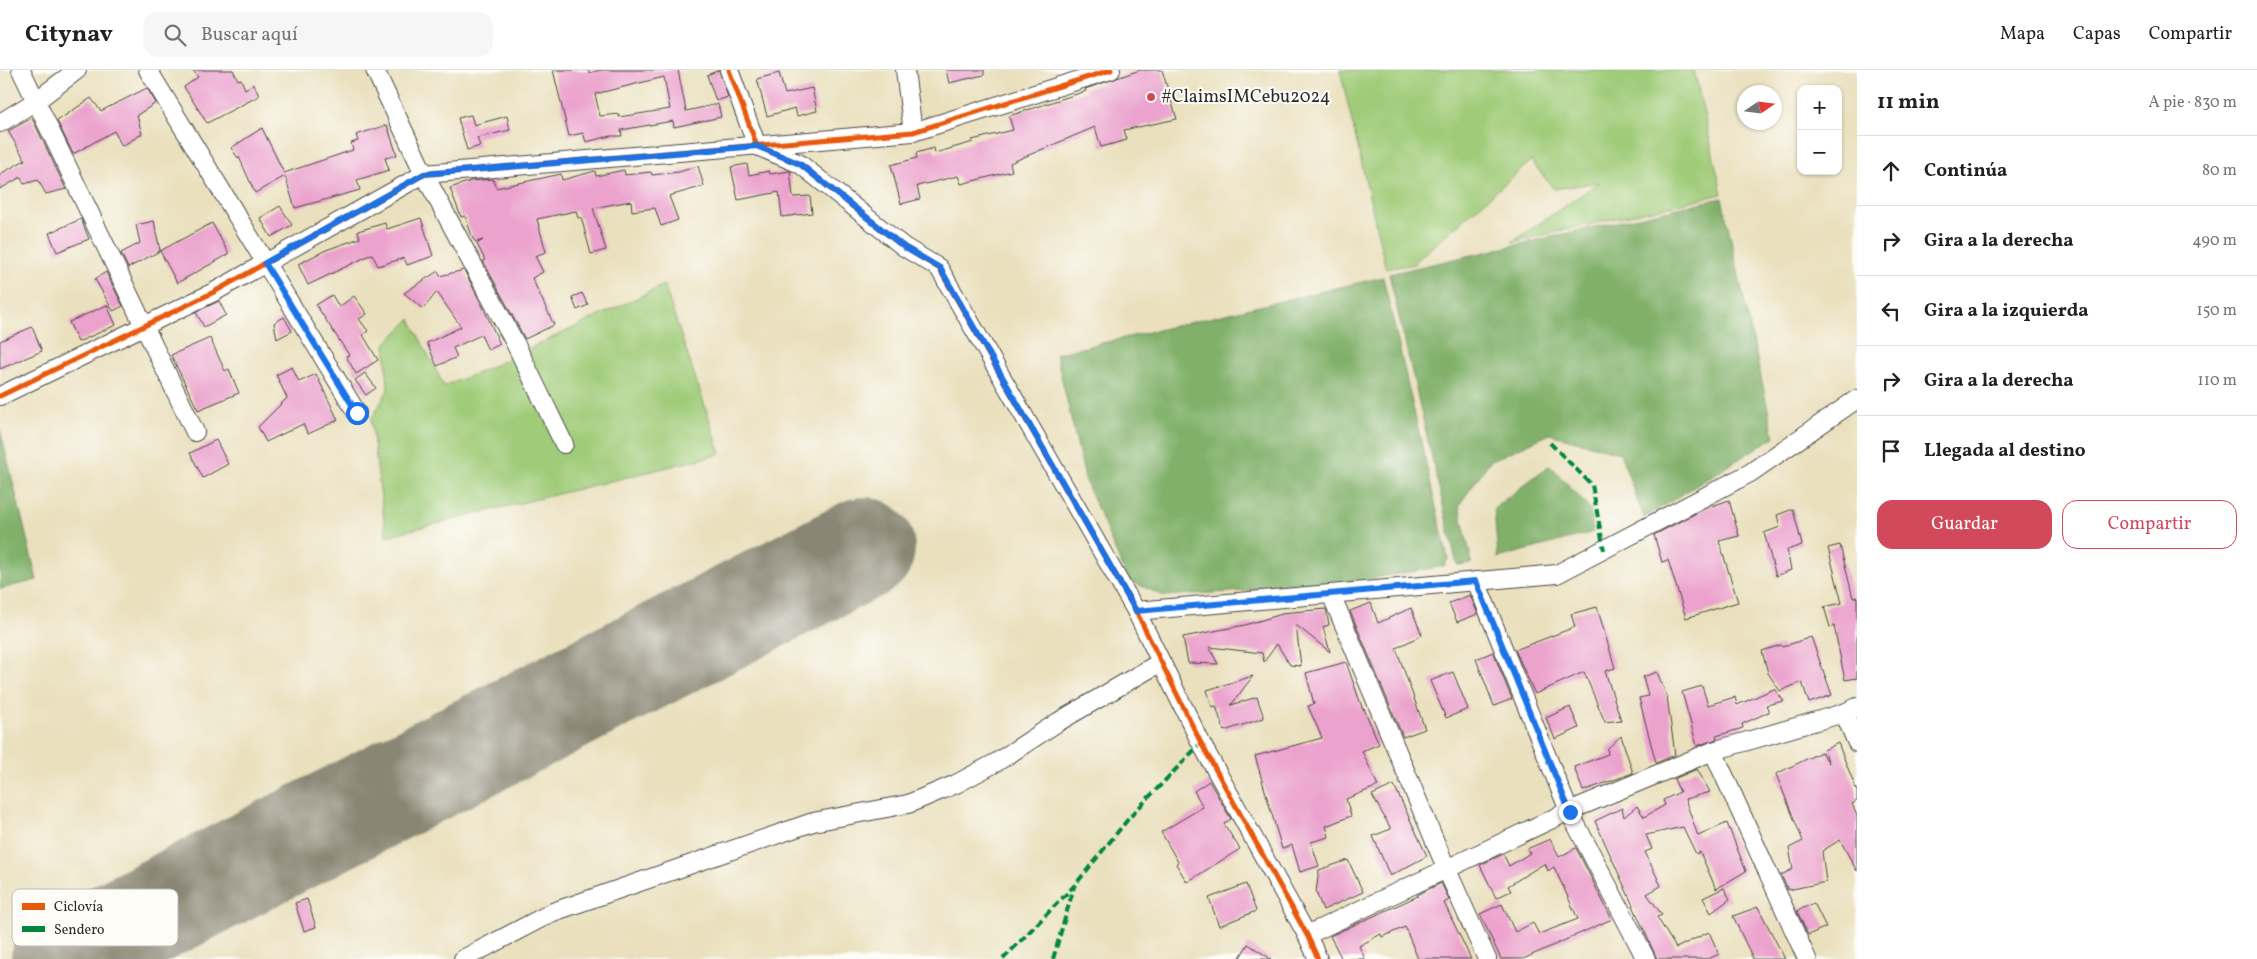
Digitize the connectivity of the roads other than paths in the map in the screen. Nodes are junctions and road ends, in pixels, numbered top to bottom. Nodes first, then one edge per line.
1 (21, 70) edge
2 (77, 70) edge
3 (148, 70) edge
4 (375, 70) edge
5 (729, 70) edge
6 (905, 70) edge
7 (1111, 70) edge
8 (36, 101) junction
9 (0, 123) edge
10 (913, 132) junction
11 (757, 146) junction
12 (424, 174) junction
13 (265, 263) junction
14 (144, 326) junction
15 (1, 393) edge
16 (1857, 399) edge
17 (357, 413) dead end
18 (195, 432) dead end
19 (564, 444) dead end
20 (1476, 581) junction
21 (1331, 594) junction
22 (1136, 611) junction
23 (1161, 662) junction
24 (1850, 710) edge
25 (1857, 744) edge
26 (1713, 751) junction
27 (1570, 812) junction
28 (1447, 870) junction
29 (1307, 935) junction
30 (463, 959) edge
31 (1318, 959) edge
32 (1488, 959) edge
33 (1646, 959) edge
34 (1807, 959) edge

1 - 8 street
2 - 8 street
3 - 13 street
4 - 12 street
5 - 11 street
6 - 10 street
7 - 10 street
8 - 9 street
8 - 14 street
10 - 11 street
11 - 12 street
11 - 22 street
12 - 13 street
12 - 19 street
13 - 14 street
13 - 17 street
14 - 15 street
14 - 18 street
16 - 20 street
20 - 21 street
20 - 27 street
21 - 22 street
21 - 28 street
22 - 23 street
23 - 29 street
23 - 30 street
24 - 25 street
24 - 26 street
26 - 27 street
26 - 34 street
27 - 28 street
27 - 33 street
28 - 29 street
28 - 32 street
29 - 31 street

